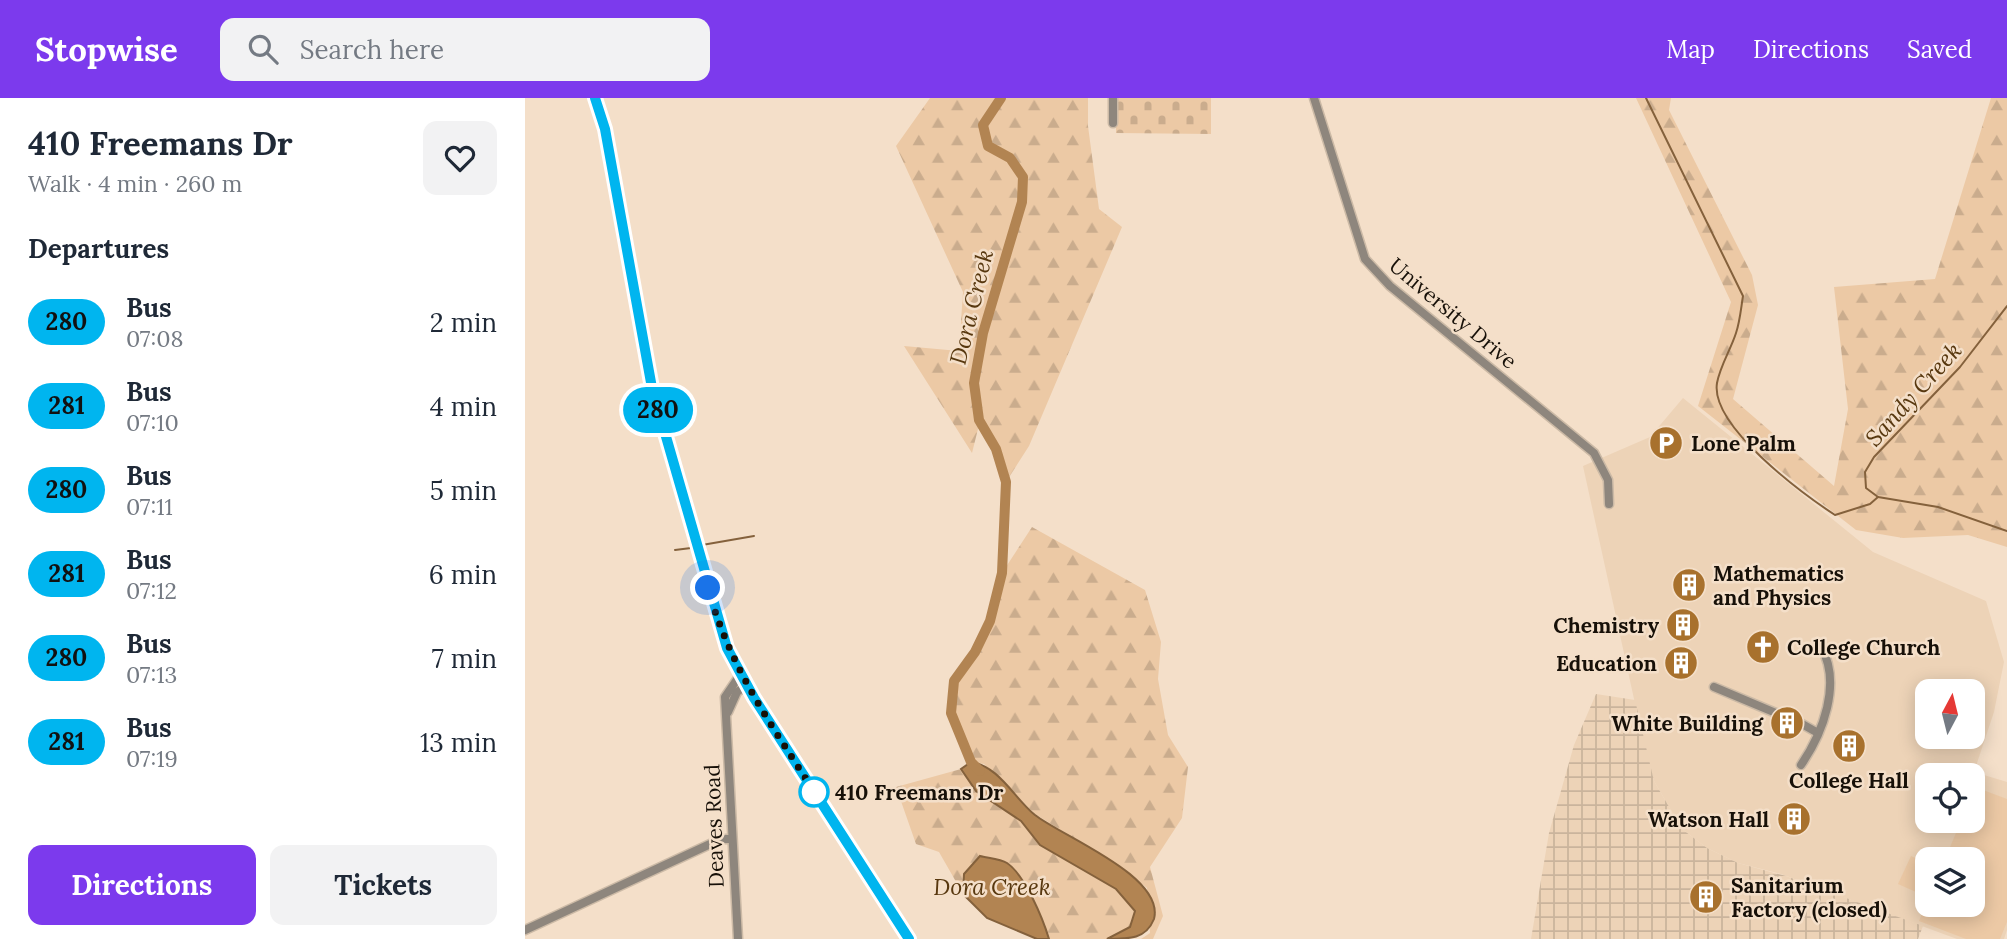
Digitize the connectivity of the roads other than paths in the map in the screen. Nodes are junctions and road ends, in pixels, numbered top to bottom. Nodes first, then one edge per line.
1 (595, 98) edge
2 (1113, 98) edge
3 (1314, 98) edge
4 (1113, 123) dead end
5 (1609, 503) dead end
6 (1821, 647) dead end
7 (744, 680) junction
8 (1714, 687) dead end
9 (1783, 716) dead end
10 (1795, 720) dead end
11 (1818, 733) junction
12 (1801, 765) dead end
13 (731, 839) junction
14 (525, 930) edge
15 (739, 939) edge
16 (909, 939) edge

1 - 7 main road
2 - 4 street
3 - 5 street, University Drive
6 - 11 street
7 - 13 street, Deaves Road
7 - 16 main road
8 - 9 street
10 - 11 street
11 - 12 street
13 - 14 street
13 - 15 street, Deaves Road

